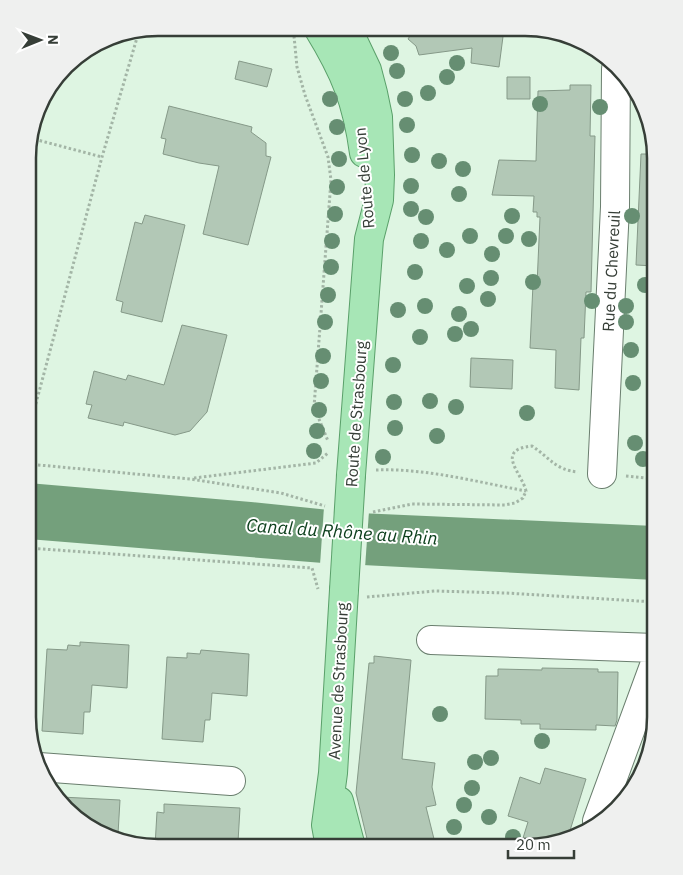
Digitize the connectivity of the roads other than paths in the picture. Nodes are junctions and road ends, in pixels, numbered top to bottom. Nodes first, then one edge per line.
1 (322, 36) edge
2 (351, 36) edge
3 (616, 77) edge
4 (369, 239) junction
5 (602, 474) road end
6 (342, 594) joint
7 (431, 640) dead end
8 (646, 648) edge
9 (646, 687) edge
10 (48, 768) edge
11 (333, 773) junction
12 (231, 781) dead end
13 (600, 813) edge
14 (328, 838) edge
15 (348, 838) edge

1 - 4 main road, Route de Lyon
2 - 4 main road, Route de Lyon
3 - 5 street, Rue du Chevreuil
4 - 6 main road, Route de Strasbourg, bridge
6 - 11 main road, Avenue de Strasbourg
7 - 8 street
9 - 13 street
10 - 12 street
11 - 14 main road, Avenue de Strasbourg
11 - 15 main road, Avenue de Strasbourg

